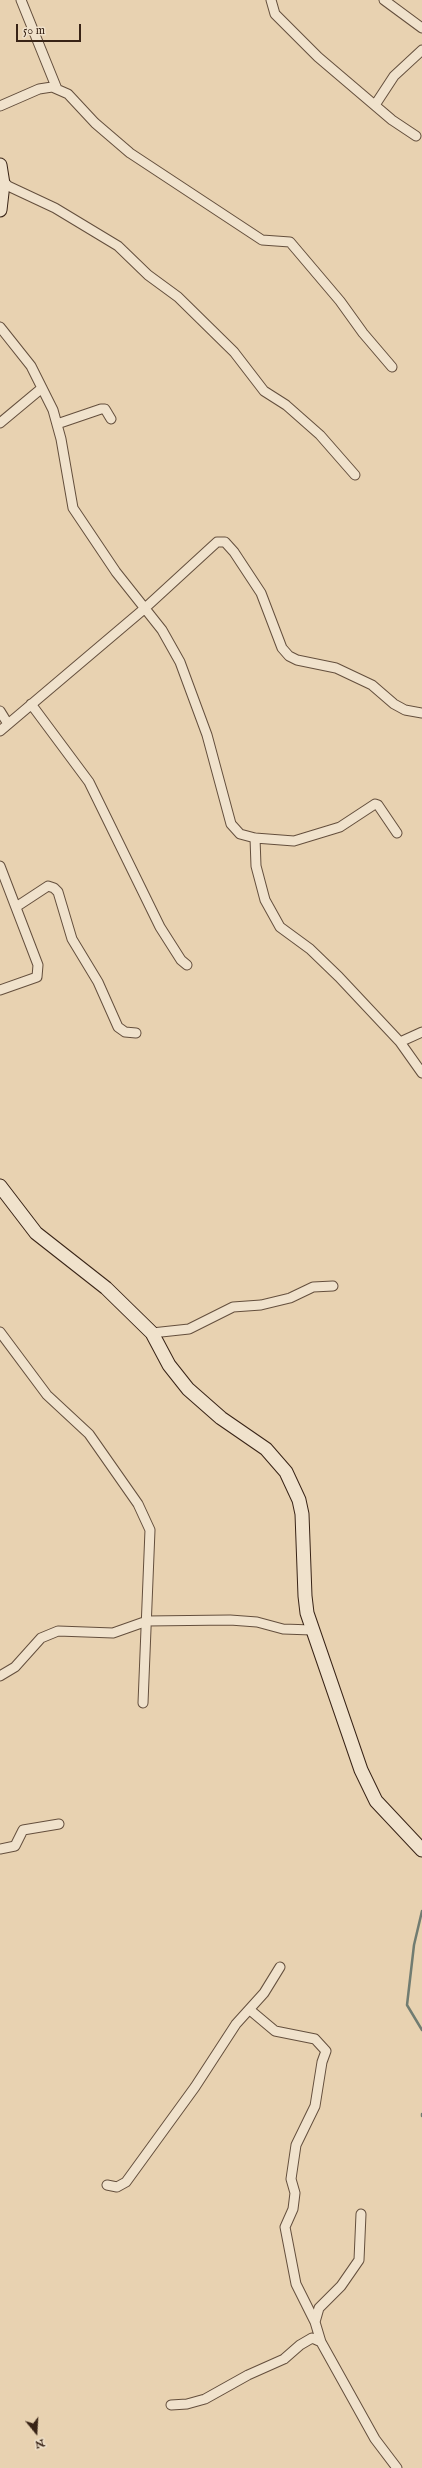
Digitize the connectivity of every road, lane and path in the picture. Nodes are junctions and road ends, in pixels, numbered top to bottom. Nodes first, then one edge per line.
1 (21, 0) edge
2 (271, 0) edge
3 (384, 0) edge
4 (422, 28) edge
5 (422, 50) edge
6 (57, 88) junction
7 (375, 105) junction
8 (0, 106) edge
9 (416, 136) dead end
10 (0, 164) edge
11 (3, 181) junction
12 (0, 210) edge
13 (0, 327) edge
14 (392, 367) dead end
15 (42, 388) junction
16 (111, 419) dead end
17 (0, 424) edge
18 (57, 424) junction
19 (355, 475) dead end
20 (144, 609) junction
21 (31, 704) junction
22 (0, 711) edge
23 (422, 712) edge
24 (8, 724) junction
25 (0, 731) edge
26 (397, 833) dead end
27 (255, 838) junction
28 (0, 866) edge
29 (16, 907) junction
30 (188, 964) dead end
31 (0, 990) edge
32 (422, 1032) edge
33 (136, 1033) dead end
34 (400, 1042) junction
35 (422, 1072) edge
36 (0, 1186) edge
37 (333, 1286) dead end
38 (0, 1332) edge
39 (152, 1333) junction
40 (147, 1621) junction
41 (312, 1630) junction
42 (0, 1676) edge
43 (143, 1703) dead end
44 (59, 1824) dead end
45 (0, 1849) edge
46 (422, 1850) edge
47 (280, 1967) dead end
48 (250, 2010) junction
49 (107, 2185) dead end
50 (361, 2214) dead end
51 (315, 2322) junction
52 (321, 2342) junction
53 (171, 2405) dead end
54 (397, 2468) edge

1 - 6 street
2 - 7 street
3 - 4 street
5 - 7 street
6 - 8 street
6 - 14 street
7 - 9 street
10 - 11 street
11 - 12 street
11 - 19 street
13 - 15 street
15 - 17 street
15 - 18 street
16 - 18 street
18 - 20 street
20 - 21 street
20 - 23 street
20 - 27 street
21 - 24 street
21 - 30 street
22 - 24 street
24 - 25 street
26 - 27 street
27 - 34 street
28 - 29 street
29 - 31 street
29 - 33 street
32 - 34 street
34 - 35 street
36 - 39 street
37 - 39 street
38 - 40 street
39 - 41 street
40 - 41 street
40 - 42 street
40 - 43 street
41 - 46 street
44 - 45 street
47 - 48 street
48 - 49 street
48 - 51 street
50 - 51 street
51 - 52 street
52 - 53 street
52 - 54 street

